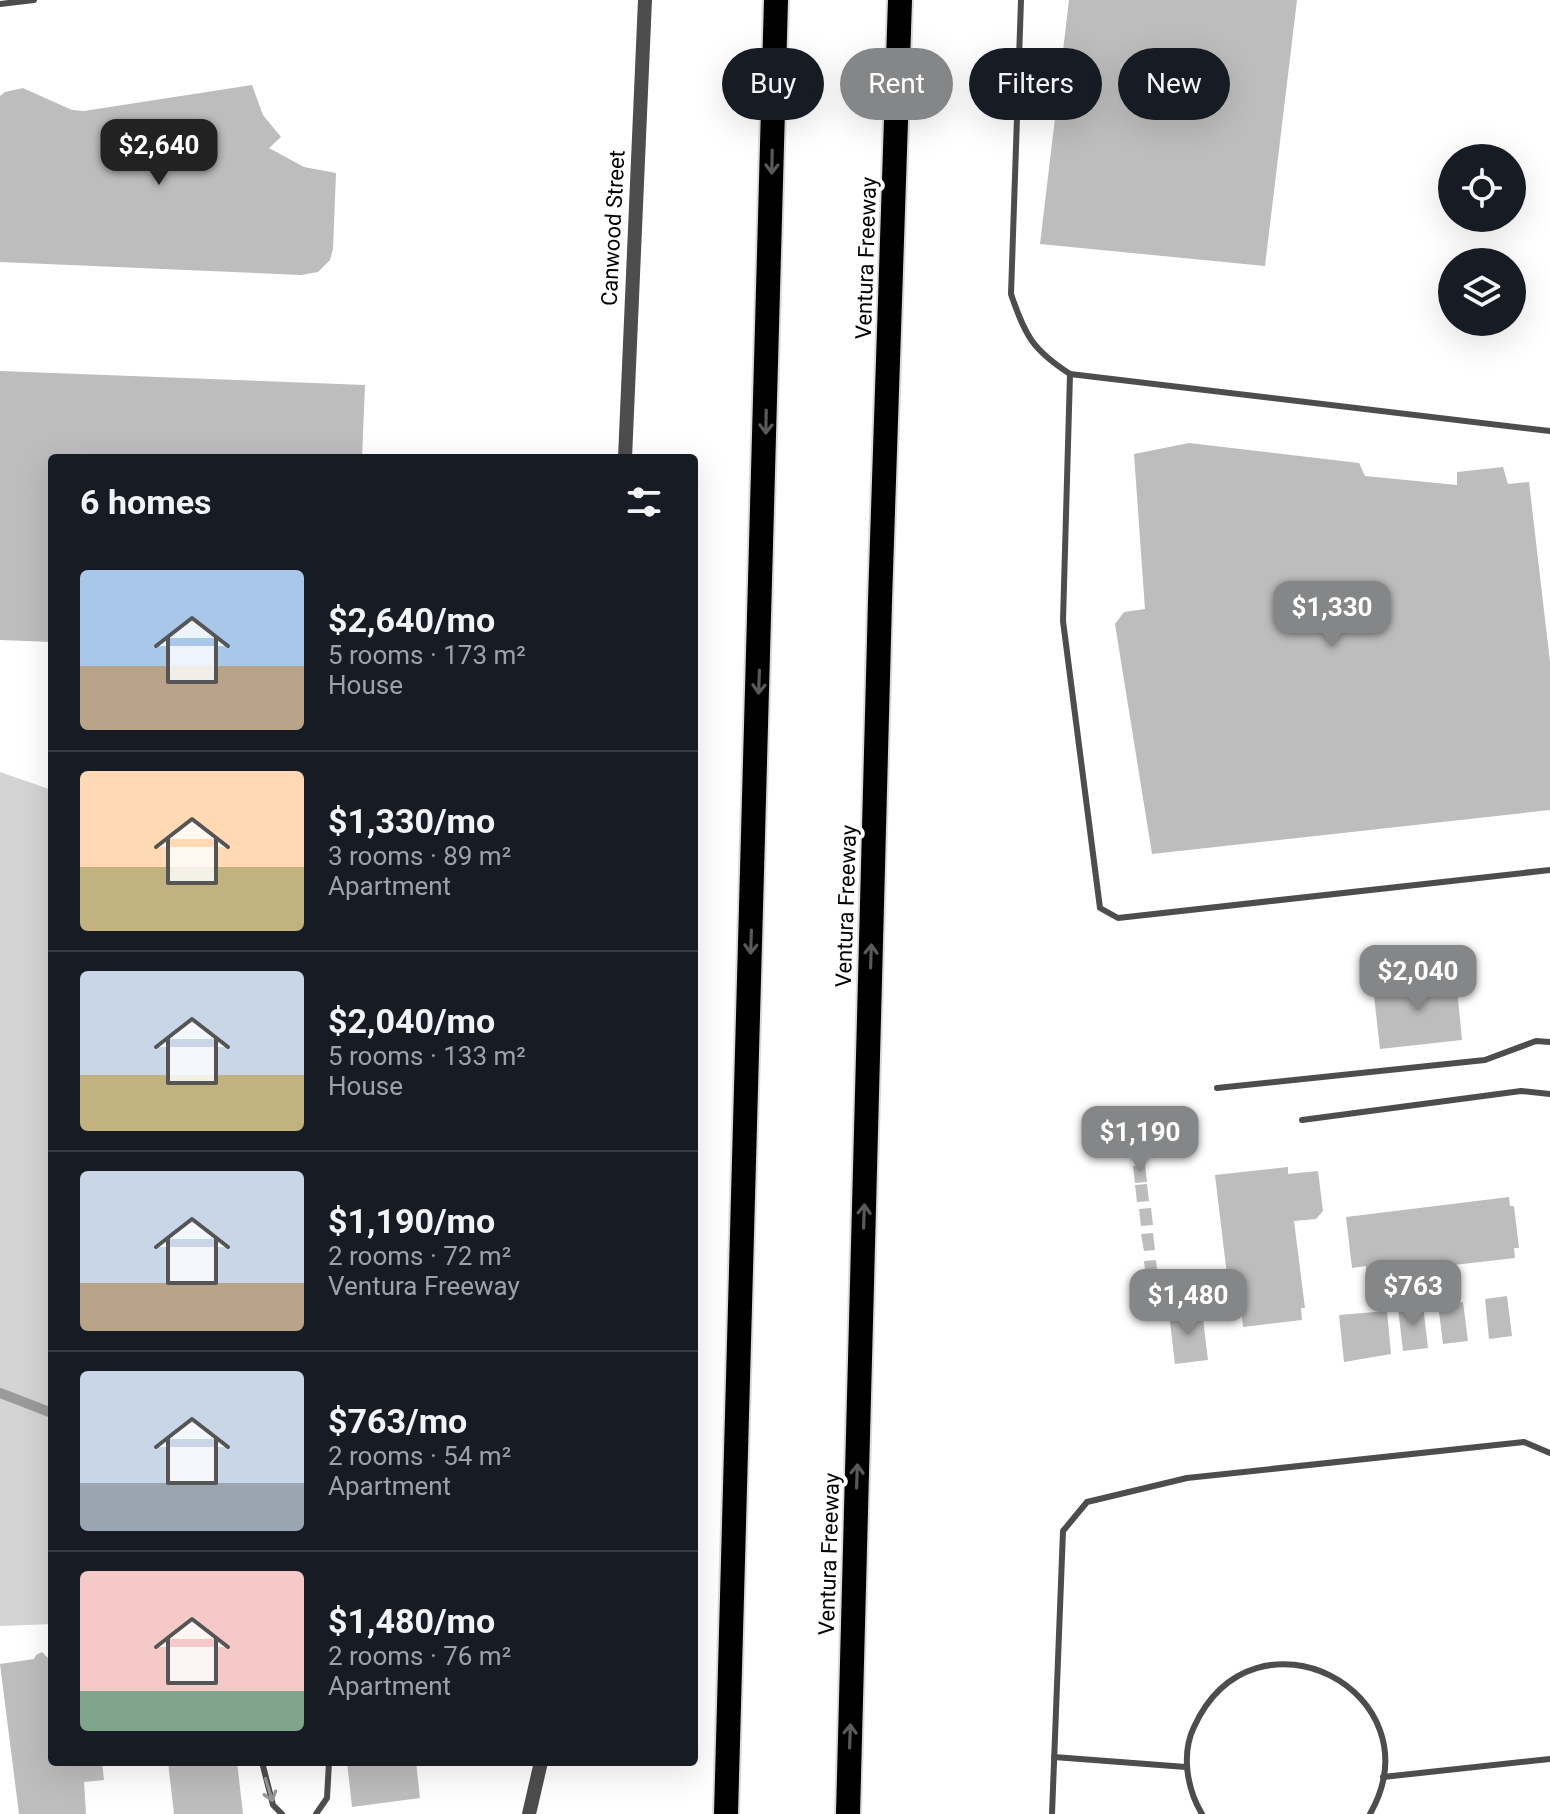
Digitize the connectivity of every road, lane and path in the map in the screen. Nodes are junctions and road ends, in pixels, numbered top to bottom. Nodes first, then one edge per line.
1 (34, 0) edge
2 (645, 0) edge
3 (776, 0) edge
4 (900, 0) edge
5 (1021, 0) edge
6 (0, 4) edge
7 (1070, 374) junction
8 (1550, 431) edge
9 (625, 454) edge
10 (1550, 870) edge
11 (1550, 1042) edge
12 (1217, 1088) dead end
13 (1550, 1094) edge
14 (1302, 1120) dead end
15 (1550, 1453) edge
16 (1054, 1757) junction
17 (1550, 1759) edge
18 (263, 1766) edge
19 (329, 1766) edge
20 (540, 1766) edge
21 (1186, 1767) junction
22 (1383, 1777) junction
23 (282, 1814) edge
24 (316, 1814) edge
25 (529, 1814) edge
26 (726, 1814) edge
27 (848, 1814) edge
28 (1052, 1814) edge
29 (1202, 1814) edge
30 (1370, 1814) edge

1 - 6 lane
2 - 9 street, Canwood Street
3 -> 26 highway
27 -> 4 highway, Ventura Freeway
5 - 7 lane
7 - 8 lane
7 - 10 lane
11 - 12 lane
13 - 14 lane
15 - 16 lane
16 - 21 lane
16 - 28 lane
17 - 22 lane
18 -> 23 lane
19 - 24 lane
20 - 25 street
21 - 22 lane
21 - 29 lane
22 - 30 lane

